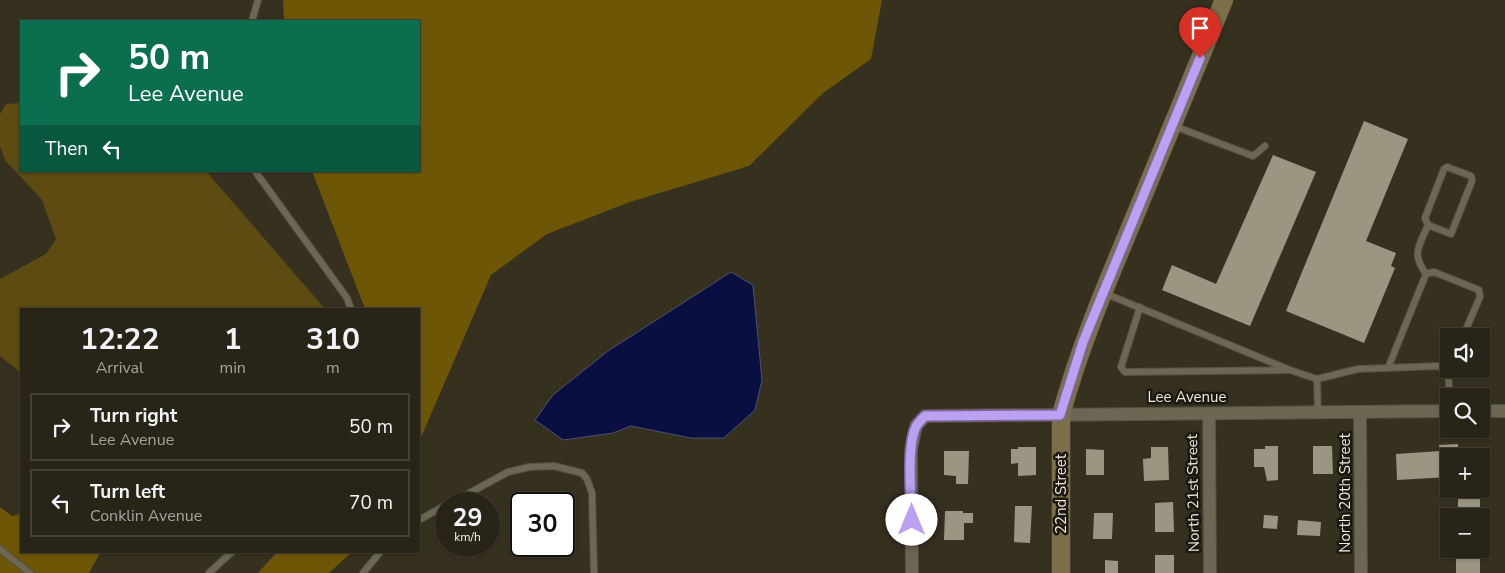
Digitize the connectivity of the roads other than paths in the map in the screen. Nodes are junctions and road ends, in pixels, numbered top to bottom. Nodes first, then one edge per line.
1 (258, 0) edge
2 (1224, 0) edge
3 (252, 20) edge
4 (1173, 125) junction
5 (1265, 146) dead end
6 (256, 172) edge
7 (1428, 225) junction
8 (1426, 274) junction
9 (1103, 292) junction
10 (1140, 307) junction
11 (351, 308) edge
12 (1466, 328) edge
13 (1440, 367) edge
14 (1388, 368) junction
15 (1290, 370) junction
16 (1317, 380) junction
17 (1440, 411) edge
18 (1490, 411) edge
19 (1505, 411) edge
20 (1360, 412) junction
21 (1318, 413) junction
22 (1209, 414) junction
23 (1060, 415) junction
24 (470, 492) edge
25 (435, 511) edge
26 (420, 519) edge
27 (0, 549) edge
28 (231, 553) edge
29 (380, 553) edge
30 (30, 573) edge
31 (209, 573) edge
32 (363, 573) edge
33 (594, 573) edge
34 (912, 573) edge
35 (1061, 573) edge
36 (1210, 573) edge
37 (1361, 573) edge

1 - 3 lane
2 - 4 street, 22nd Street
4 - 5 lane
4 - 9 street, 22nd Street
6 - 11 lane
7 - 7 lane
7 - 8 lane
8 - 12 lane
8 - 14 lane
9 - 10 lane
9 - 23 street, 22nd Street
10 - 15 lane
10 - 15 lane
13 - 14 lane
14 - 16 lane
15 - 16 lane
16 - 21 lane
17 - 20 street, Lee Avenue
18 - 19 street
20 - 21 street, Lee Avenue
20 - 37 street, North 20th Street
21 - 22 street, Lee Avenue
22 - 23 street, Lee Avenue
22 - 36 street, North 21st Street
23 - 34 street, Lee Avenue
23 - 35 street, 22nd Street
24 - 33 lane
25 - 26 lane
27 - 30 lane
28 - 31 lane
29 - 32 lane

